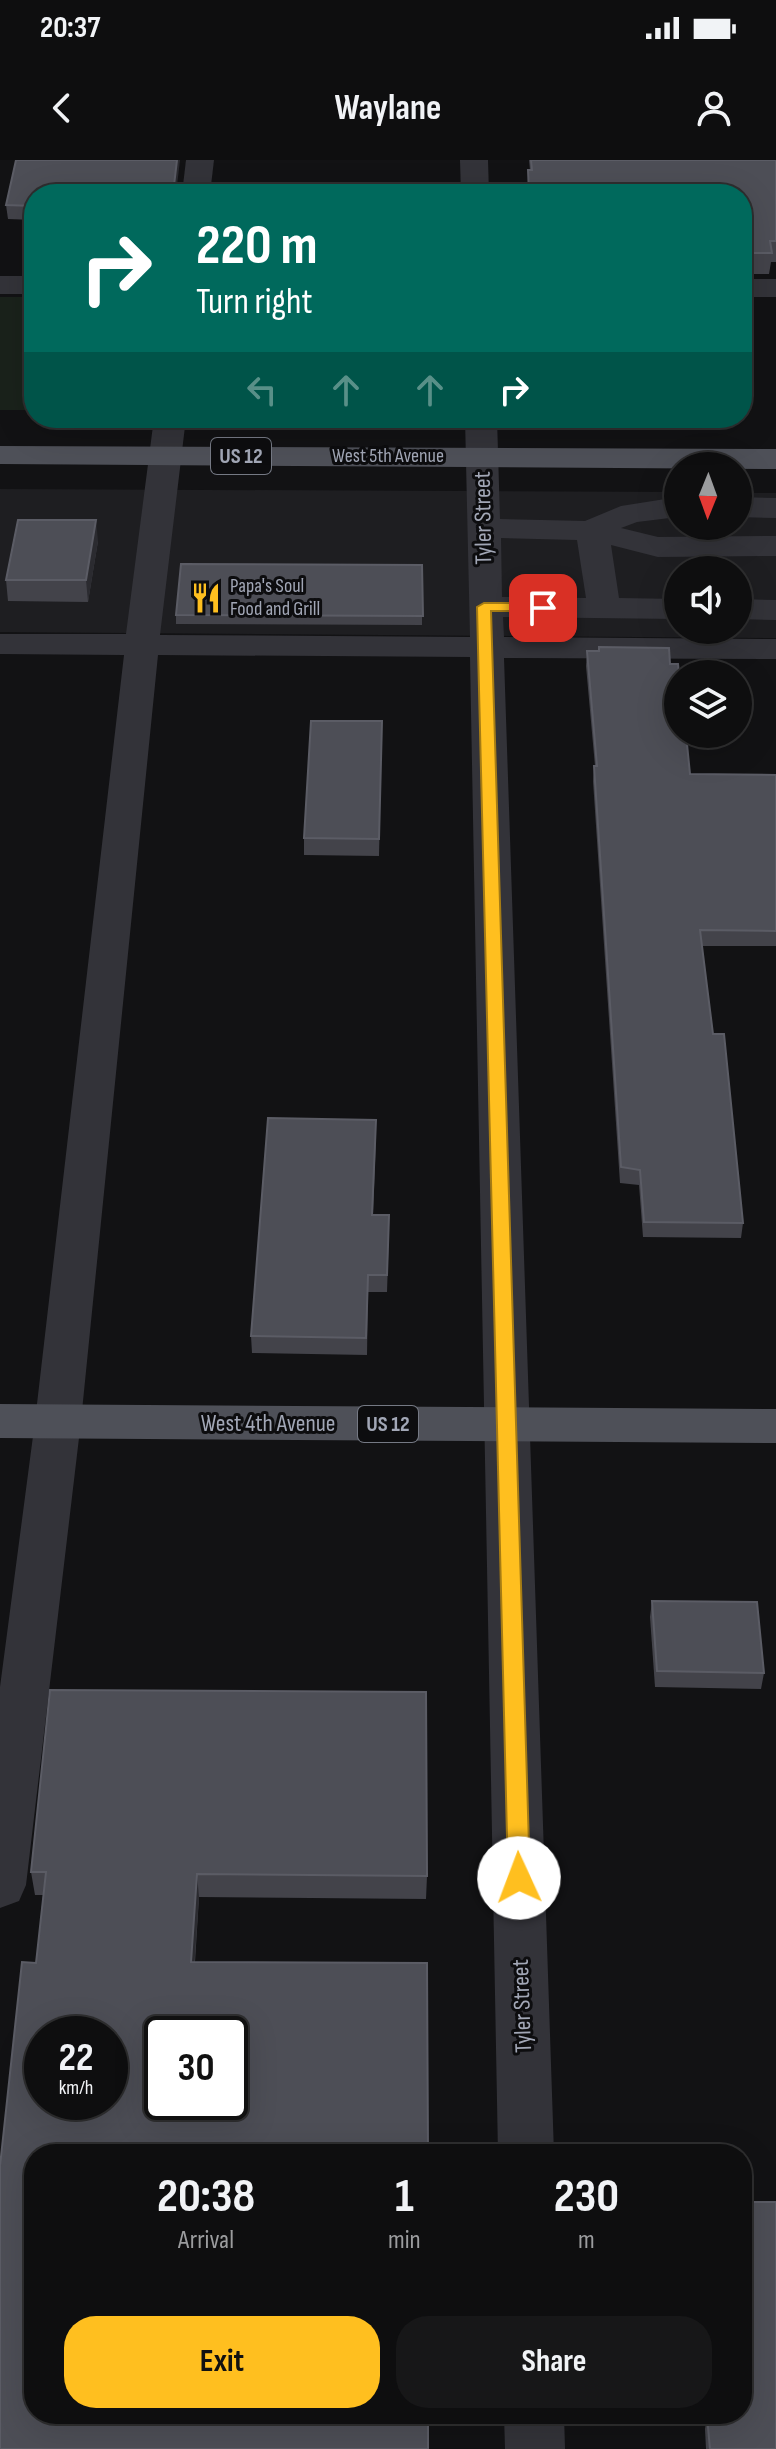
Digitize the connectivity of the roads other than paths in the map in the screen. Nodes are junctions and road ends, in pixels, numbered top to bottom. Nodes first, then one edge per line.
1 (200, 160) edge
2 (474, 160) edge
3 (197, 184) edge
4 (475, 184) edge
5 (0, 285) edge
6 (24, 285) edge
7 (752, 288) edge
8 (776, 288) edge
9 (168, 437) edge
10 (482, 437) edge
11 (0, 455) edge
12 (776, 459) edge
13 (752, 507) edge
14 (776, 508) edge
15 (664, 509) edge
16 (483, 528) junction
17 (592, 531) junction
18 (776, 546) edge
19 (604, 608) junction
20 (664, 609) edge
21 (752, 609) edge
22 (776, 610) edge
23 (485, 627) junction
24 (0, 644) edge
25 (142, 645) junction
26 (776, 649) edge
27 (0, 1421) edge
28 (58, 1421) junction
29 (505, 1424) junction
30 (776, 1426) edge
31 (0, 1885) edge
32 (526, 2144) edge
33 (534, 2424) edge
34 (535, 2449) edge

1 - 3 street
2 - 4 street
5 - 6 street
7 - 8 street
9 - 10 main road, West 5th Avenue / US 12
9 - 11 main road, West 5th Avenue / US 12
9 - 25 street
10 - 12 main road, West 5th Avenue / US 12
10 - 16 street, Tyler Street
13 - 14 street
15 - 17 street
16 - 17 street
16 - 23 street, Tyler Street
17 - 18 street
17 - 19 street
19 - 20 street
19 - 23 street
21 - 22 street
23 - 25 street
23 - 26 street
23 - 29 street, Tyler Street
24 - 25 street
25 - 28 street
27 - 28 main road, West 4th Avenue / US 12
28 - 29 main road, West 4th Avenue / US 12
28 - 31 street
29 - 30 main road, West 4th Avenue / US 12
29 - 32 street, Tyler Street
33 - 34 street

